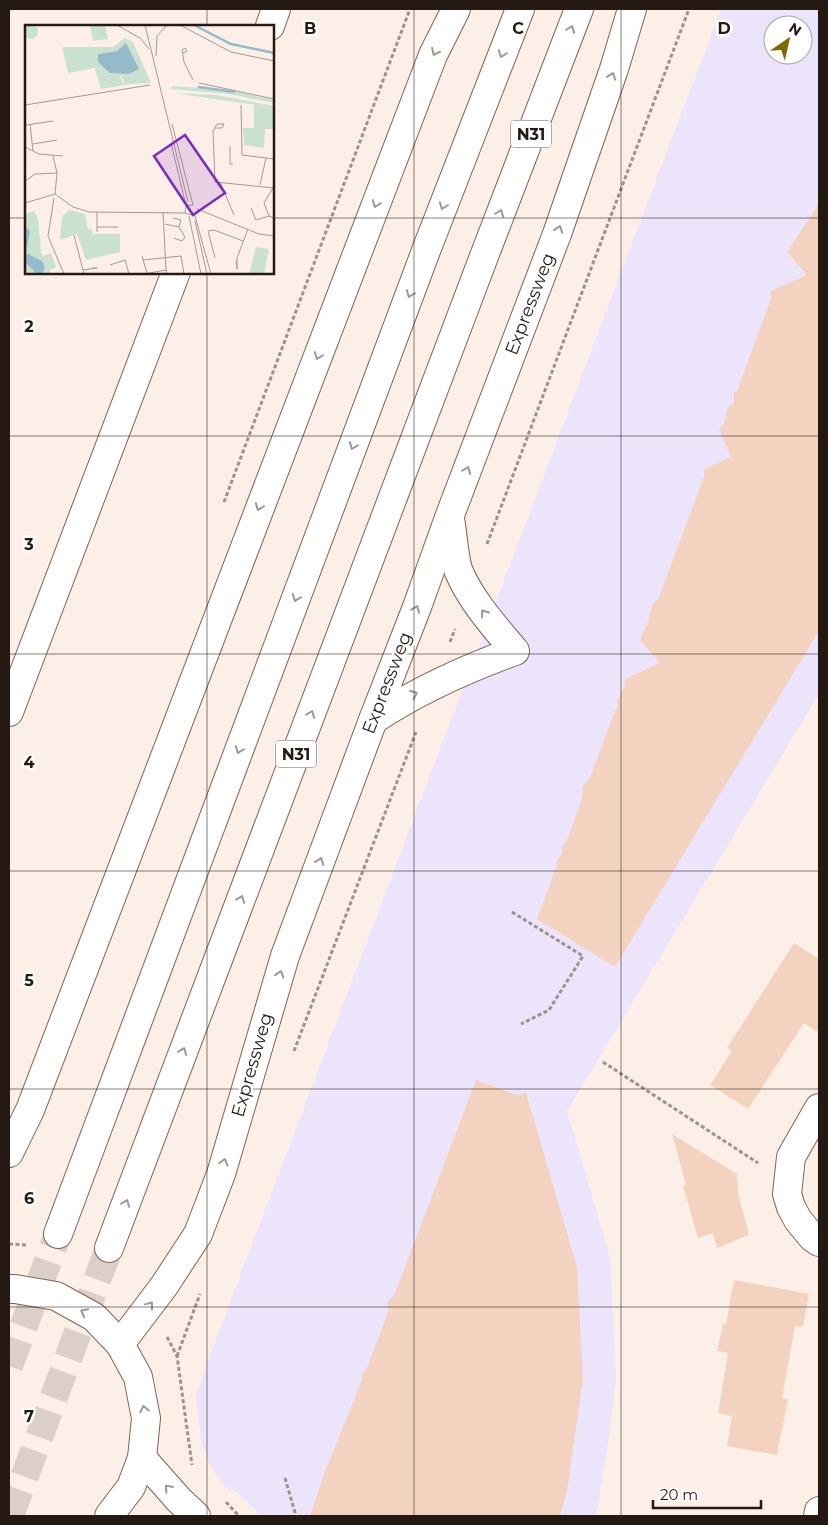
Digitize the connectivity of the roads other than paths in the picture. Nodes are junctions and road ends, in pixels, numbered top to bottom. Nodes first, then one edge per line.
1 (276, 9) edge
2 (456, 9) edge
3 (520, 9) edge
4 (579, 9) edge
5 (632, 9) edge
6 (270, 25) edge
7 (175, 274) edge
8 (450, 515) junction
9 (9, 712) edge
10 (373, 720) junction
11 (819, 1108) edge
12 (9, 1153) edge
13 (58, 1234) tunnel mouth
14 (819, 1242) edge
15 (109, 1248) tunnel mouth
16 (9, 1290) edge
17 (120, 1344) junction
18 (142, 1458) junction
19 (188, 1508) edge
20 (819, 1510) edge
21 (113, 1515) edge
22 (818, 1516) edge

1 - 6 main road
2 -> 12 main road
3 -> 13 main road
15 -> 4 main road, N31
8 -> 5 main road, Expressweg
7 - 9 main road
10 -> 8 main road, Expressweg
10 -> 8 main road
17 -> 10 main road, Expressweg
11 - 14 main road
17 -> 16 main road
18 -> 17 main road
19 -> 18 main road
18 - 21 main road
20 - 22 main road

